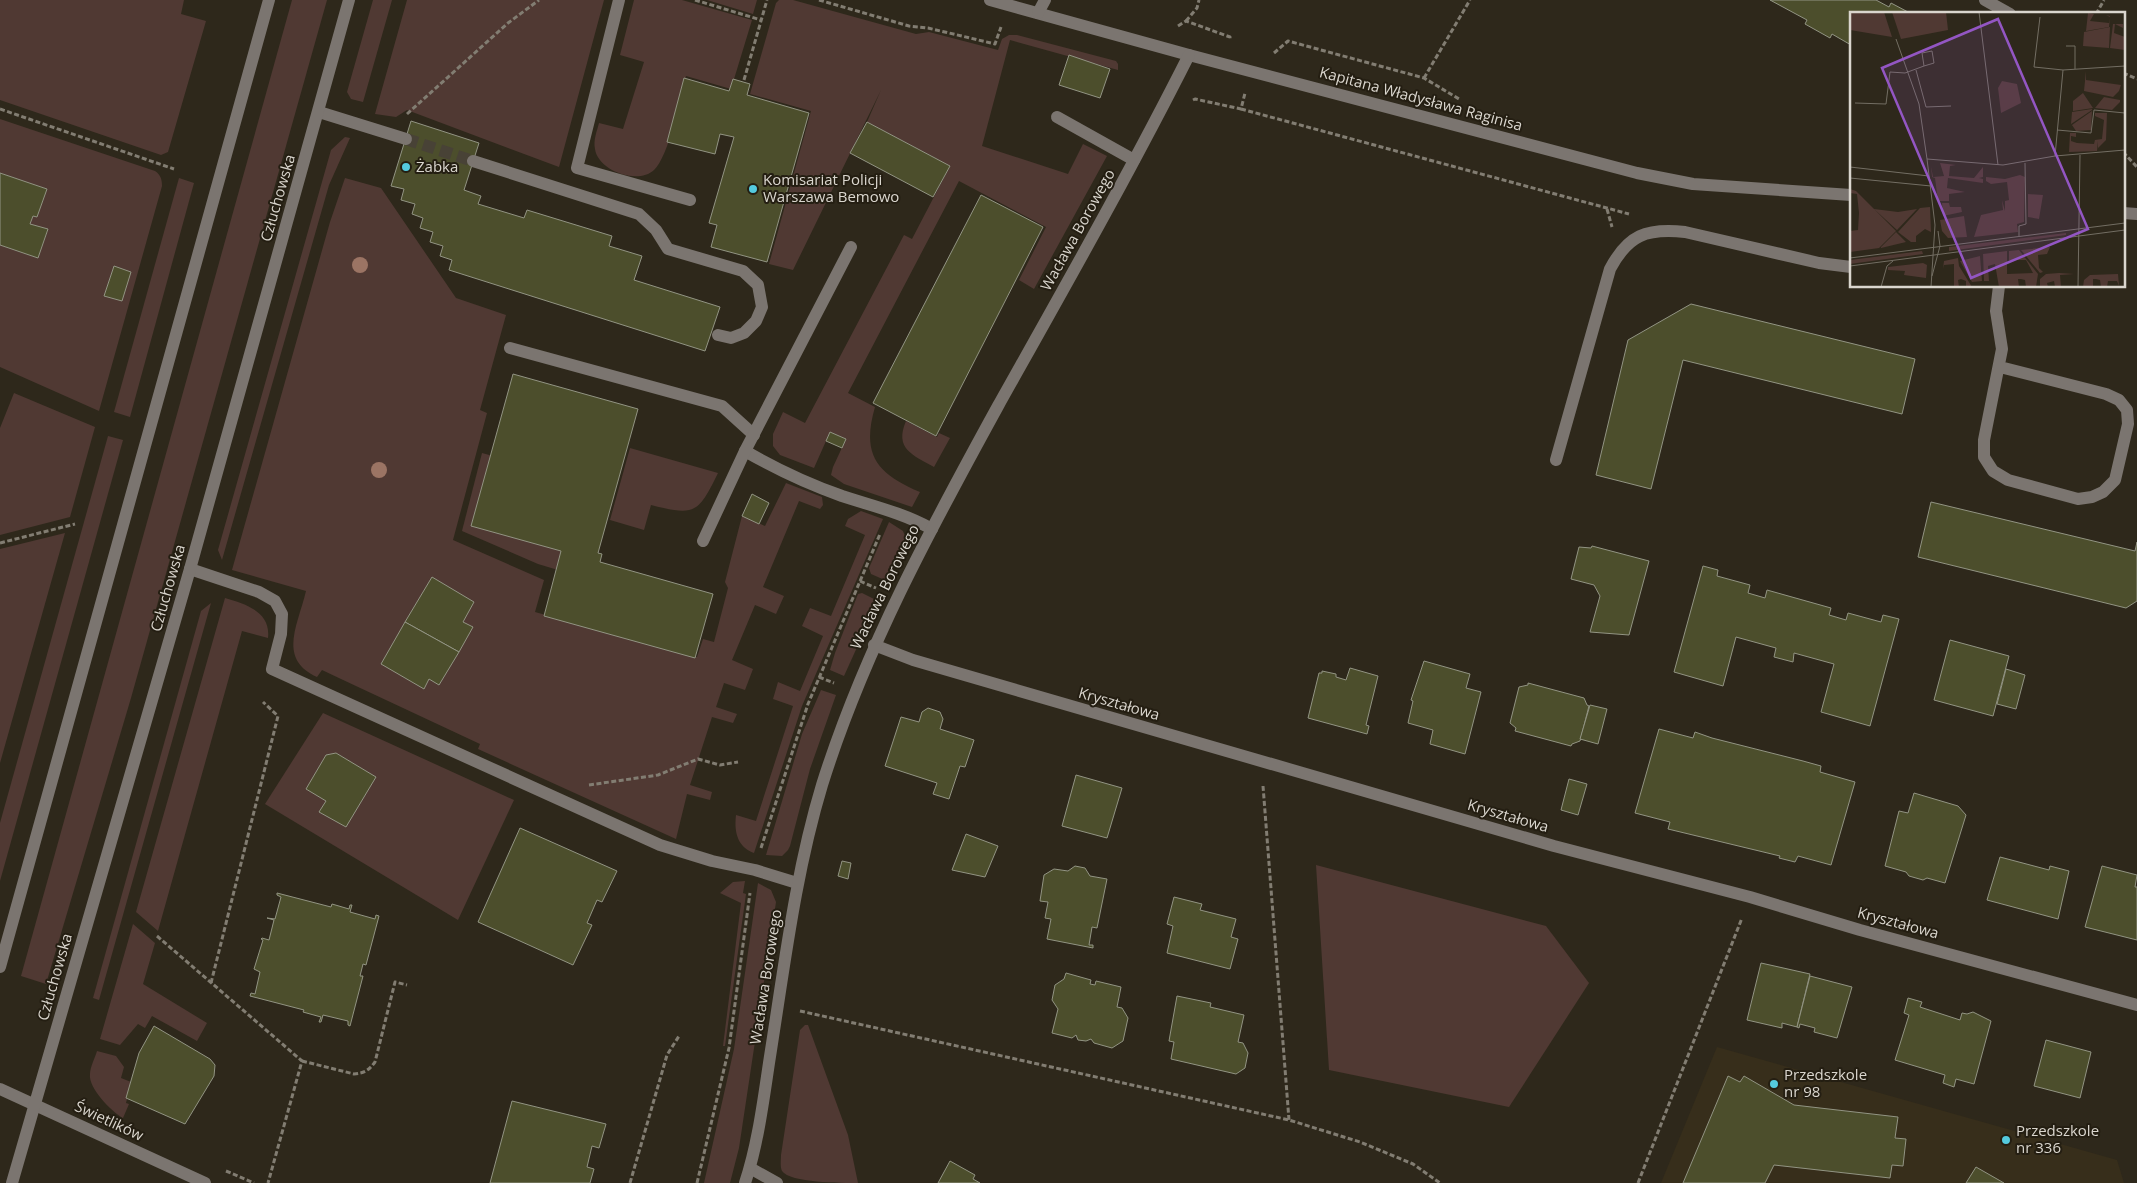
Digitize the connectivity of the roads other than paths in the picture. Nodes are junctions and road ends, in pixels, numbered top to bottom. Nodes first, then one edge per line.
1 (269, 0) edge
2 (349, 0) edge
3 (619, 0) edge
4 (990, 0) edge
5 (1045, 0) edge
6 (1985, 0) edge
7 (2006, 12) edge
8 (1038, 13) junction
9 (1190, 55) junction
10 (318, 112) junction
11 (1057, 117) dead end
12 (406, 139) tunnel mouth
13 (1134, 160) junction
14 (473, 161) tunnel mouth
15 (1850, 195) edge
16 (690, 200) dead end
17 (2124, 213) edge
18 (2137, 214) edge
19 (851, 247) dead end
20 (1850, 267) edge
21 (1999, 288) edge
22 (718, 335) dead end
23 (510, 348) dead end
24 (2000, 367) junction
25 (754, 435) junction
26 (745, 452) junction
27 (1556, 460) dead end
28 (932, 528) junction
29 (703, 541) dead end
30 (190, 569) junction
31 (874, 645) junction
32 (797, 883) junction
33 (0, 967) edge
34 (2137, 1005) edge
35 (0, 1089) edge
36 (35, 1104) junction
37 (750, 1168) junction
38 (12, 1183) edge
39 (205, 1183) edge
40 (745, 1183) edge
41 (777, 1183) edge

1 - 33 street
2 - 10 street, Człuchowska
3 - 16 street
4 - 8 street, Kapitana Władysława Raginisa
5 - 8 street
6 - 7 street
8 - 9 street, Kapitana Władysława Raginisa
9 - 13 street, Wacława Borowego
9 - 15 street, Kapitana Władysława Raginisa
10 - 12 street
10 - 30 street, Człuchowska
11 - 13 street
13 - 28 street, Wacława Borowego
14 - 22 street
17 - 18 street
19 - 25 street
20 - 27 street
21 - 24 street
23 - 25 street
24 - 24 street
25 - 26 street
26 - 28 street
26 - 29 street
28 - 31 street, Wacława Borowego
30 - 32 street
30 - 36 street, Człuchowska
31 - 32 street, Wacława Borowego
31 - 34 street, Kryształowa
32 - 37 street, Wacława Borowego
35 - 36 street, Świetlików
36 - 38 street, Człuchowska
36 - 39 street, Świetlików
37 - 40 street, Wacława Borowego
37 - 41 street

